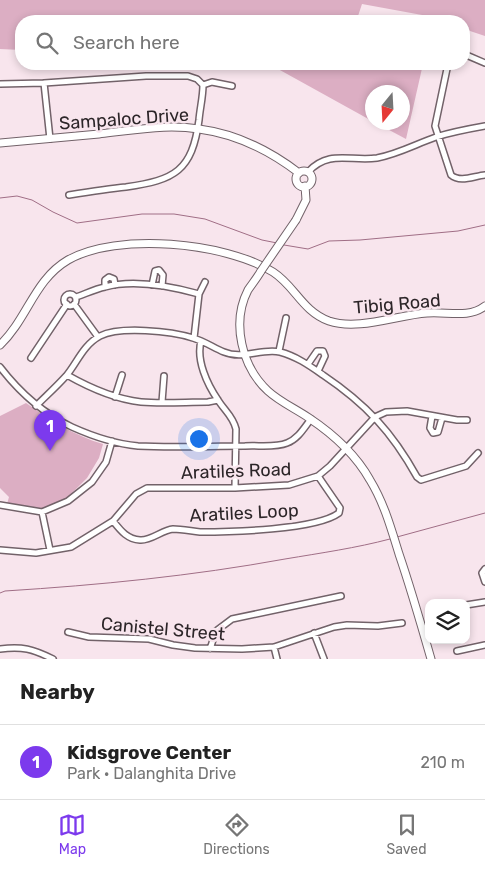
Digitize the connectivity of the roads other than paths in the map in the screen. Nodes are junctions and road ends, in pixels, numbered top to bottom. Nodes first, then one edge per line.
1 (470, 57) edge
2 (485, 63) edge
3 (447, 70) edge
4 (44, 83) junction
5 (0, 84) edge
6 (203, 85) junction
7 (232, 86) dead end
8 (485, 126) edge
9 (198, 128) junction
10 (437, 136) junction
11 (50, 139) junction
12 (0, 143) edge
13 (308, 172) junction
14 (299, 173) junction
15 (485, 175) edge
16 (305, 186) junction
17 (69, 194) dead end
18 (205, 282) dead end
19 (115, 285) junction
20 (152, 285) junction
21 (106, 286) junction
22 (162, 286) junction
23 (199, 294) junction
24 (76, 297) junction
25 (67, 304) junction
26 (74, 304) junction
27 (485, 306) edge
28 (286, 318) dead end
29 (98, 337) junction
30 (194, 338) junction
31 (201, 341) junction
32 (0, 345) edge
33 (279, 351) junction
34 (244, 355) junction
35 (31, 358) dead end
36 (308, 364) junction
37 (0, 367) edge
38 (318, 371) junction
39 (67, 375) junction
40 (122, 375) dead end
41 (164, 376) dead end
42 (115, 397) junction
43 (218, 400) junction
44 (162, 402) junction
45 (36, 406) junction
46 (432, 416) junction
47 (375, 417) junction
48 (442, 418) junction
49 (311, 419) junction
50 (467, 420) dead end
51 (112, 440) junction
52 (236, 446) junction
53 (346, 448) junction
54 (478, 453) dead end
55 (318, 476) junction
56 (235, 488) junction
57 (0, 505) edge
58 (42, 512) junction
59 (113, 521) junction
60 (0, 550) edge
61 (50, 550) junction
62 (485, 569) edge
63 (485, 582) edge
64 (341, 596) dead end
65 (485, 602) edge
66 (470, 604) edge
67 (402, 623) dead end
68 (68, 632) dead end
69 (314, 634) junction
70 (485, 645) edge
71 (274, 646) junction
72 (0, 648) edge
73 (210, 649) junction
74 (457, 652) dead end
75 (53, 659) edge
76 (277, 659) edge
77 (324, 659) edge
78 (431, 659) edge

1 - 2 street
3 - 10 street
4 - 5 street
4 - 6 street
4 - 11 street
6 - 7 street
6 - 9 street
8 - 10 street
9 - 11 street, Sampaloc Drive
9 - 14 street, Sampaloc Drive
9 - 17 street
10 - 13 street
10 - 15 street
11 - 12 street, Sampaloc Drive
13 - 14 street
13 - 16 street
14 - 16 street
16 - 34 street, bridge
18 - 23 street
19 - 20 street
19 - 21 street
19 - 21 street
20 - 22 street
20 - 22 street
21 - 24 street
22 - 23 street
23 - 30 street
24 - 25 street
24 - 26 street
25 - 26 street
25 - 35 street
26 - 29 street
27 - 32 street, Tibig Road
28 - 33 street
29 - 30 street
29 - 39 street
30 - 31 street
31 - 34 street
31 - 43 street
33 - 34 street
33 - 36 street
34 - 49 street
36 - 38 street
36 - 38 street
37 - 45 street
38 - 47 street
39 - 42 street
39 - 45 street
40 - 42 street
41 - 44 street
42 - 44 street
43 - 44 street
43 - 52 street
45 - 51 street
46 - 47 street
46 - 48 street
46 - 48 street
47 - 53 street, Aratiles Road
47 - 54 street
48 - 50 street
49 - 52 street
49 - 53 street
51 - 52 street
51 - 58 street
52 - 56 street
53 - 55 street, Aratiles Road
53 - 78 street
55 - 56 street, Aratiles Road
55 - 59 street, Aratiles Loop
56 - 59 street, Aratiles Road
57 - 58 street
58 - 61 street
59 - 61 street, Aratiles Road
60 - 61 street, Aratiles Road
62 - 63 street
64 - 73 street
65 - 66 street
67 - 69 street, Canistel Street
68 - 73 street, Canistel Street
69 - 71 street, Canistel Street
69 - 77 street
70 - 74 street
71 - 73 street, Canistel Street
71 - 76 street
72 - 75 street

